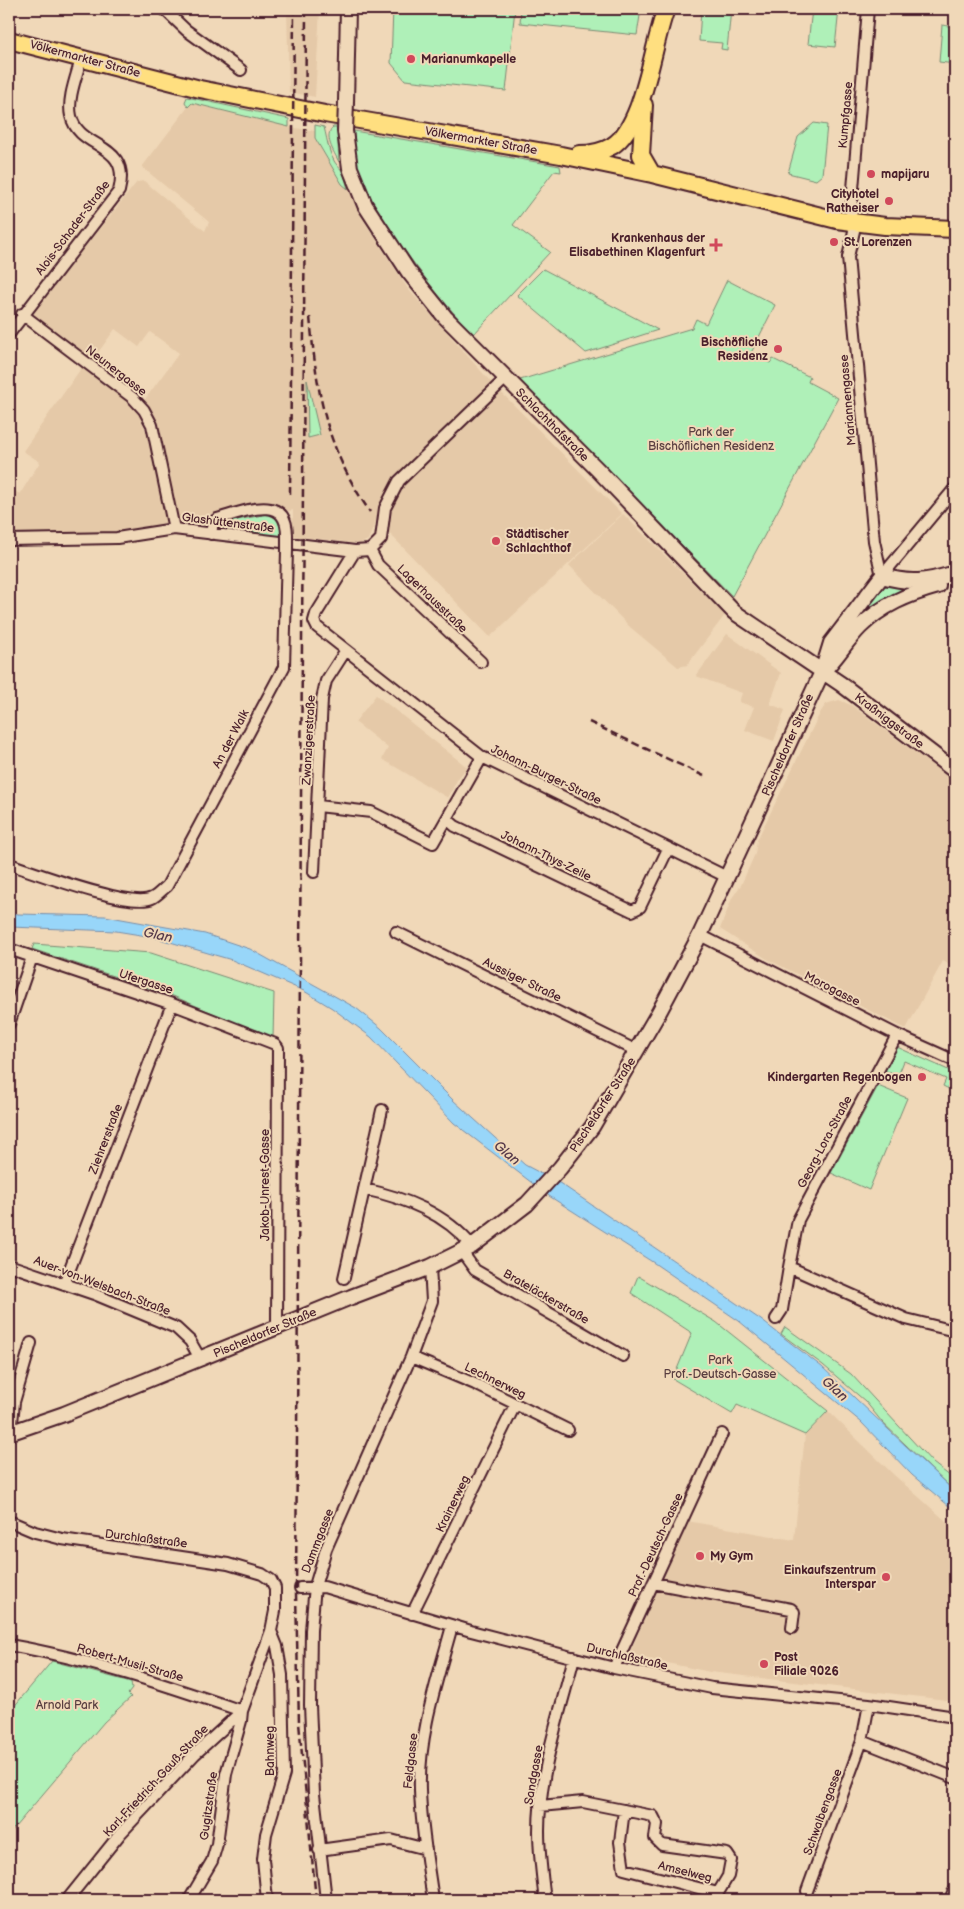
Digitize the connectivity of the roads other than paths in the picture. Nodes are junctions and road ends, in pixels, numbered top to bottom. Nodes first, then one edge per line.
1 (164, 9) edge
2 (348, 9) edge
3 (666, 9) edge
4 (868, 9) edge
5 (9, 40) edge
6 (81, 59) junction
7 (242, 70) dead end
8 (645, 90) junction
9 (561, 155) junction
10 (652, 174) junction
11 (853, 223) junction
12 (955, 229) edge
13 (22, 314) junction
14 (9, 334) edge
15 (506, 379) junction
16 (955, 488) edge
17 (174, 529) junction
18 (211, 534) junction
19 (9, 540) edge
20 (370, 550) junction
21 (355, 551) junction
22 (955, 574) edge
23 (882, 576) junction
24 (955, 581) edge
25 (346, 650) junction
26 (481, 662) dead end
27 (822, 672) junction
28 (482, 757) junction
29 (955, 771) edge
30 (318, 806) junction
31 (447, 819) junction
32 (668, 849) junction
33 (9, 864) edge
34 (314, 872) dead end
35 (727, 877) junction
36 (396, 932) dead end
37 (700, 935) junction
38 (9, 949) edge
39 (32, 957) junction
40 (172, 1004) junction
41 (9, 1024) edge
42 (897, 1035) junction
43 (275, 1044) joint
44 (637, 1051) junction
45 (955, 1061) edge
46 (382, 1110) dead end
47 (364, 1189) junction
48 (467, 1249) junction
49 (9, 1264) edge
50 (430, 1267) junction
51 (789, 1267) junction
52 (344, 1278) dead end
53 (64, 1284) junction
54 (776, 1319) dead end
55 (277, 1328) junction
56 (955, 1332) edge
57 (32, 1344) dead end
58 (623, 1356) dead end
59 (411, 1357) junction
60 (201, 1360) junction
61 (515, 1404) junction
62 (568, 1430) dead end
63 (10, 1433) edge
64 (722, 1434) dead end
65 (9, 1521) edge
66 (653, 1583) junction
67 (315, 1586) junction
68 (275, 1588) joint
69 (300, 1588) dead end
70 (412, 1614) junction
71 (452, 1626) junction
72 (792, 1628) dead end
73 (271, 1631) junction
74 (9, 1645) edge
75 (9, 1652) edge
76 (574, 1657) junction
77 (614, 1668) junction
78 (869, 1704) junction
79 (242, 1711) junction
80 (955, 1717) edge
81 (862, 1741) junction
82 (955, 1778) edge
83 (540, 1806) junction
84 (624, 1810) junction
85 (426, 1849) junction
86 (319, 1850) junction
87 (807, 1891) dead end
88 (955, 1894) edge
89 (67, 1900) edge
90 (189, 1900) edge
91 (267, 1900) edge
92 (326, 1900) edge
93 (434, 1900) edge
94 (545, 1900) edge
95 (952, 1900) edge

1 - 7 street
2 - 15 main road, Schlachthofstraße, bridge
3 - 8 main road
4 - 11 street, Kumpfgasse
5 - 6 main road, Völkermarkter Straße
6 - 9 main road, Völkermarkter Straße
6 - 13 street, Alois-Schader-Straße
8 - 9 main road
8 - 10 main road
9 - 10 main road, Völkermarkter Straße
10 - 11 main road, Völkermarkter Straße
11 - 12 main road, Völkermarkter Straße
11 - 23 street, Mariannengasse
13 - 14 street, Alois-Schader-Straße
13 - 17 street, Neunergasse
15 - 20 street
15 - 27 main road, Schlachthofstraße
16 - 23 street, Pischeldorfer Straße
17 - 18 street, Glashüttenstraße
17 - 19 street, Glashüttenstraße
18 - 21 street, Glashüttenstraße
18 - 33 street, An der Walk, bridge
20 - 21 street
20 - 26 street, Lagerhausstraße
21 - 25 street
22 - 23 main road
23 - 27 main road, Pischeldorfer Straße
24 - 27 main road, Pischeldorfer Straße
25 - 28 street, Johann-Burger-Straße
25 - 30 street, Zwanzigerstraße
27 - 29 main road, Kraßniggstraße
27 - 35 main road, Pischeldorfer Straße
28 - 31 street
28 - 32 street, Johann-Burger-Straße
30 - 31 street
30 - 34 street, Zwanzigerstraße
31 - 32 street, Johann-Thys-Zeile
32 - 35 street, Johann-Burger-Straße
35 - 37 main road, Pischeldorfer Straße
36 - 44 street, Aussiger Straße
37 - 42 street, Morogasse
37 - 44 main road, Pischeldorfer Straße
38 - 39 street, Ufergasse
39 - 40 street, Ufergasse
39 - 41 street
40 - 43 street, Ufergasse
40 - 53 street, Ziehrerstraße
42 - 45 street, Morogasse
42 - 51 street, Georg-Lora-Straße
43 - 55 street, Jakob-Unrest-Gasse
44 - 48 main road, Pischeldorfer Straße
46 - 47 street
47 - 48 street, Brateläckerstraße
47 - 52 street
48 - 50 main road, Pischeldorfer Straße
48 - 58 street, Brateläckerstraße
49 - 53 street, Auer-von-Welsbach-Straße
50 - 55 main road, Pischeldorfer Straße
50 - 59 street, Dammgasse
51 - 54 street, Georg-Lora-Straße
51 - 56 street
53 - 60 street, Auer-von-Welsbach-Straße
55 - 60 main road, Pischeldorfer Straße
57 - 63 street
59 - 61 street, Lechnerweg
59 - 67 street, Dammgasse
60 - 63 main road, Pischeldorfer Straße
61 - 62 street, Lechnerweg
61 - 70 street, Krainerweg
64 - 66 street, Prof.-Deutsch-Gasse
65 - 68 street, Durchlaßstraße
66 - 72 street
66 - 77 street, Prof.-Deutsch-Gasse
67 - 69 street, Durchlaßstraße
67 - 70 street, Durchlaßstraße
67 - 86 street, Dammgasse
68 - 73 street, Karl-Friedrich-Gauß-Straße
70 - 71 street, Durchlaßstraße
71 - 76 street, Durchlaßstraße
71 - 85 street, Feldgasse
73 - 79 street, Karl-Friedrich-Gauß-Straße
73 - 91 street, Bahnweg
74 - 75 street
74 - 79 street, Robert-Musil-Straße
76 - 77 street, Durchlaßstraße
76 - 83 street, Sandgasse
77 - 78 street, Durchlaßstraße
78 - 80 street, Durchlaßstraße
78 - 81 street, Schwalbengasse
79 - 89 street, Karl-Friedrich-Gauß-Straße
79 - 90 street, Gugitzstraße
81 - 82 street
81 - 87 street, Schwalbengasse
83 - 84 street, Amselweg
83 - 94 street, Sandgasse
84 - 84 street, Amselweg
85 - 86 street
85 - 93 street, Feldgasse
86 - 92 street, Dammgasse
88 - 95 main road

